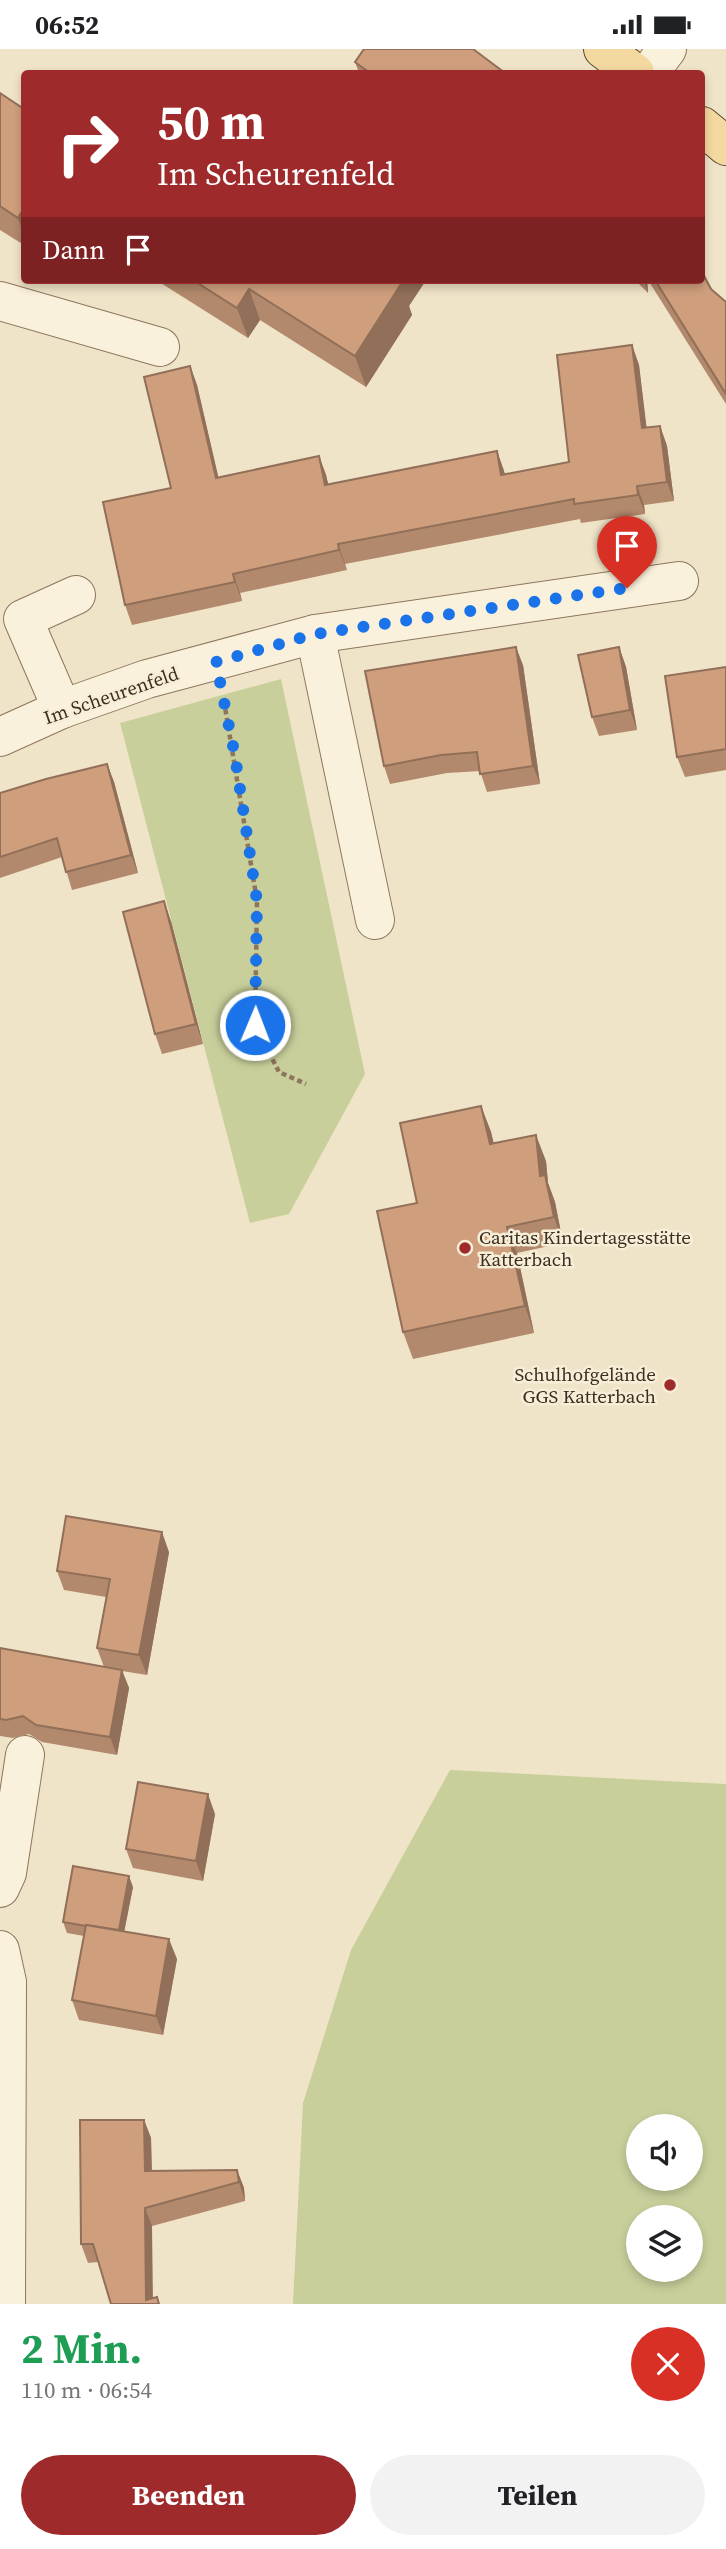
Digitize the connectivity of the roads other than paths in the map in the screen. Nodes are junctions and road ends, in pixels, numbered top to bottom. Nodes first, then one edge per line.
1 (603, 49) edge
2 (667, 49) edge
3 (631, 70) edge
4 (651, 70) edge
5 (705, 128) edge
6 (726, 146) edge
7 (0, 300) edge
8 (160, 347) dead end
9 (679, 581) dead end
10 (76, 595) dead end
11 (315, 634) junction
12 (62, 709) junction
13 (0, 737) edge
14 (375, 920) dead end
15 (25, 1755) dead end
16 (0, 1888) edge
17 (0, 1950) edge
18 (6, 2304) edge

1 - 3 main road
2 - 4 street
5 - 6 main road
7 - 8 street
9 - 11 street, Im Scheurenfeld
10 - 12 street
11 - 12 street, Im Scheurenfeld
11 - 14 street
12 - 13 street, Im Scheurenfeld
15 - 16 street
17 - 18 street

